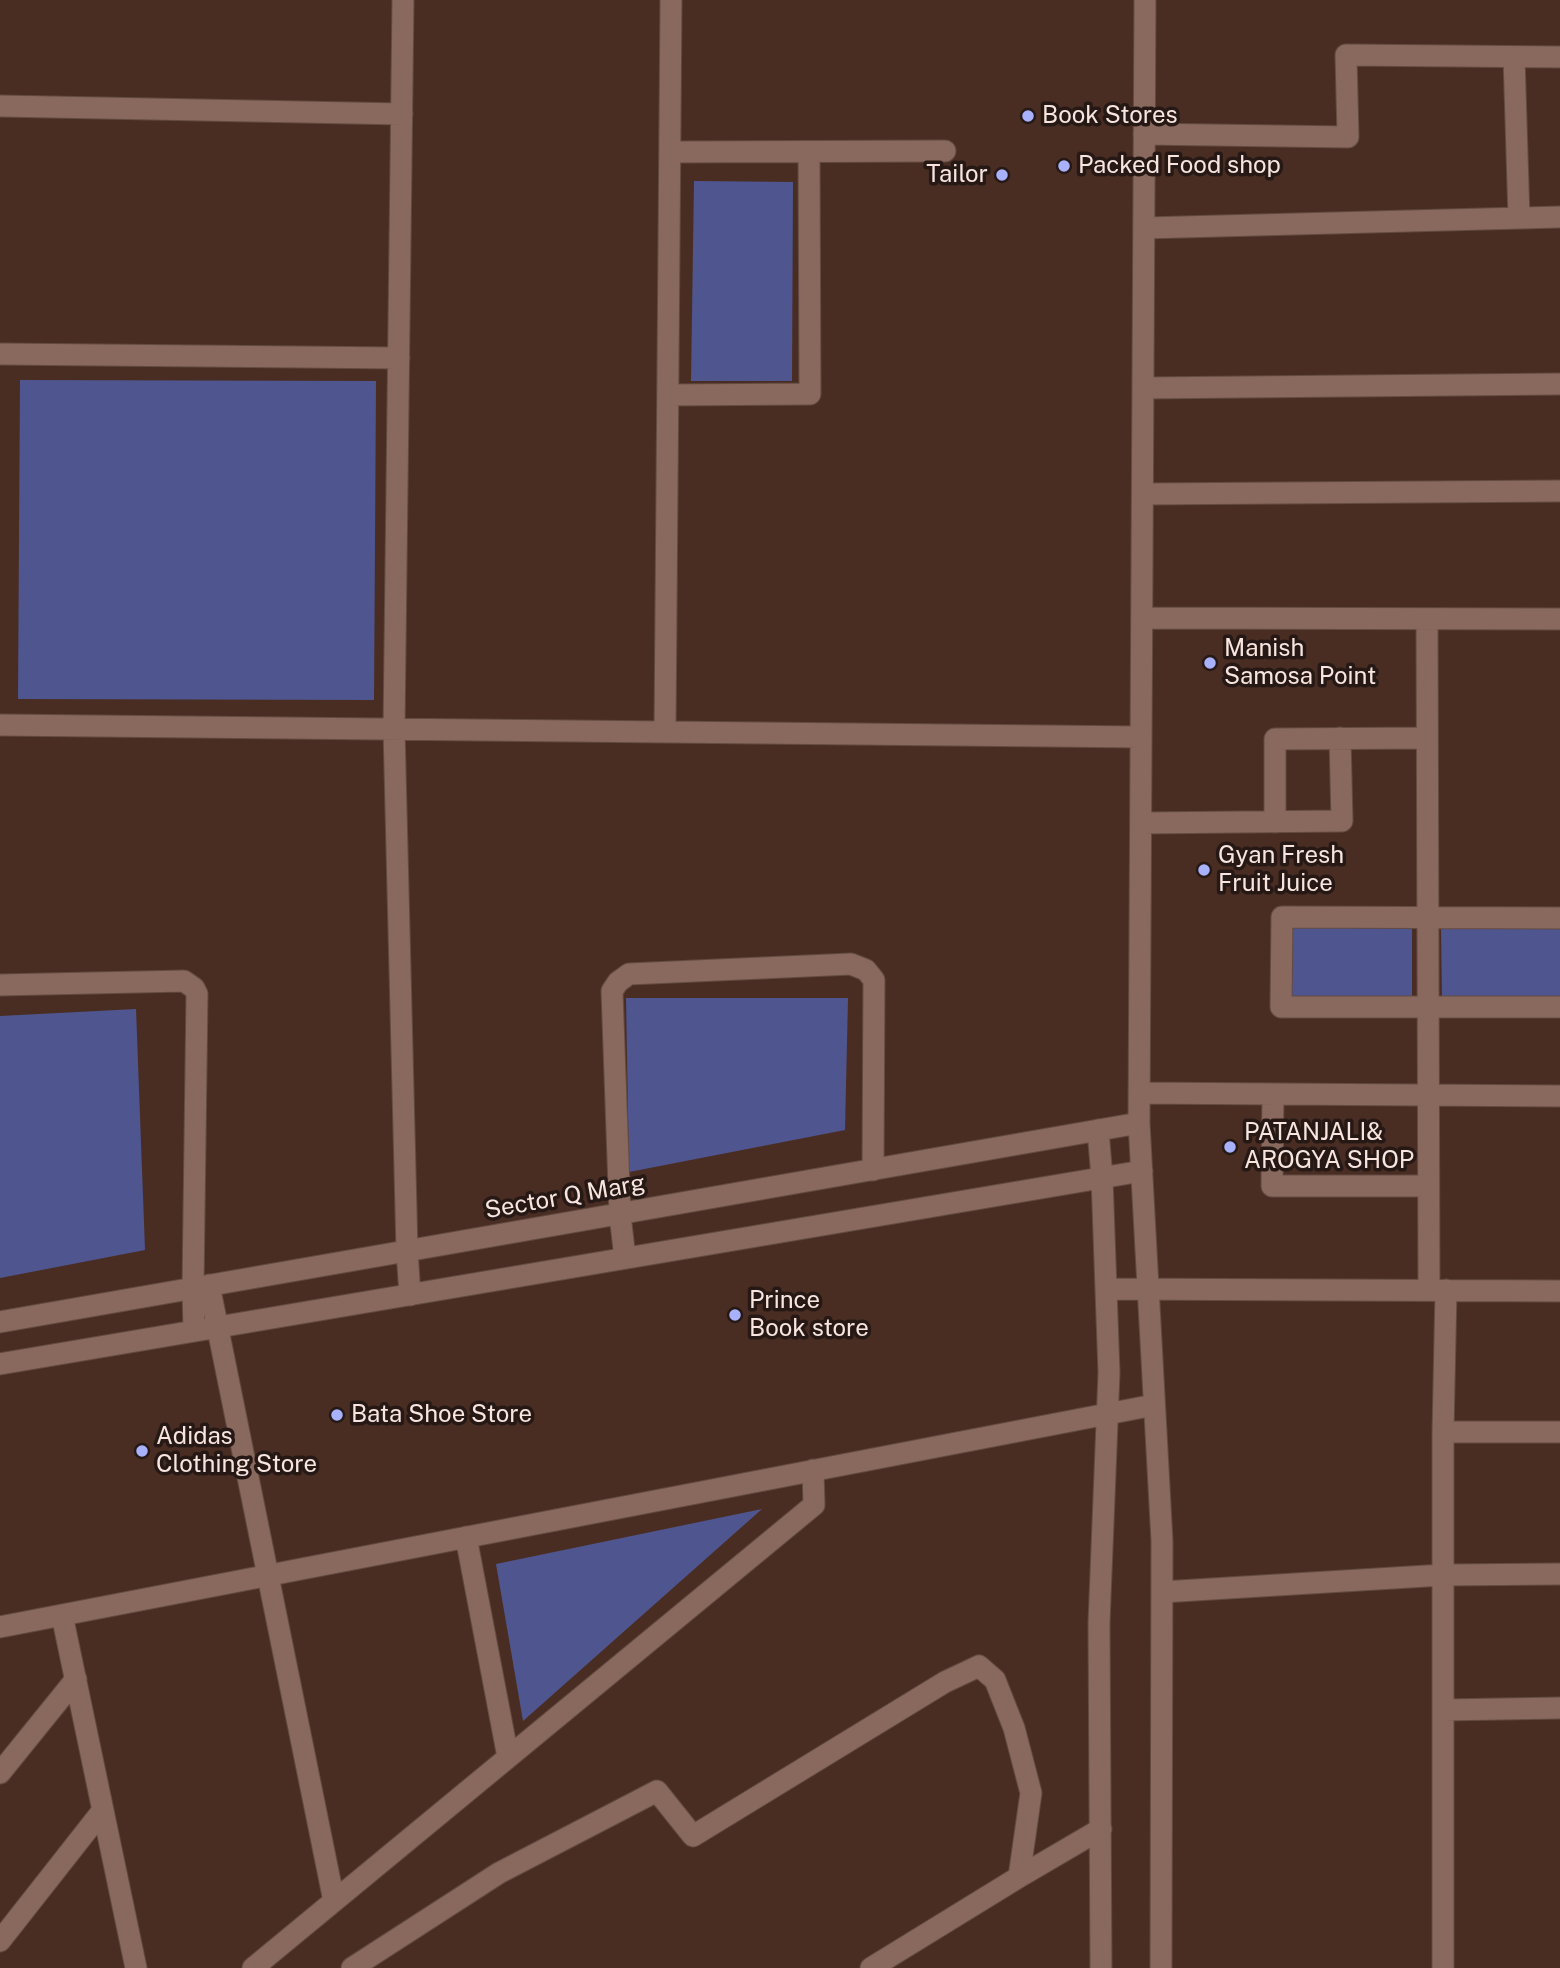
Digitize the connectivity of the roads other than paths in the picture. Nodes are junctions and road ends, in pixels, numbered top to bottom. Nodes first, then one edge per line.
1 (403, 0) edge
2 (671, 0) edge
3 (1146, 0) edge
4 (1514, 57) junction
5 (1560, 57) edge
6 (0, 106) edge
7 (402, 114) junction
8 (1144, 134) junction
9 (945, 151) dead end
10 (670, 152) junction
11 (809, 152) junction
12 (1560, 217) edge
13 (1519, 218) junction
14 (1144, 228) junction
15 (0, 354) edge
16 (399, 358) junction
17 (1560, 384) edge
18 (1143, 388) junction
19 (668, 395) junction
20 (1560, 491) edge
21 (1143, 494) junction
22 (1142, 618) junction
23 (1427, 619) junction
24 (1560, 619) edge
25 (0, 725) edge
26 (394, 729) junction
27 (665, 732) junction
28 (1141, 737) junction
29 (1340, 738) junction
30 (1427, 738) junction
31 (1275, 822) junction
32 (1141, 823) junction
33 (1428, 917) junction
34 (1560, 918) edge
35 (0, 985) edge
36 (1428, 1007) junction
37 (1560, 1007) edge
38 (1139, 1093) junction
39 (1273, 1094) junction
40 (1428, 1095) junction
41 (1560, 1096) edge
42 (1139, 1123) junction
43 (1098, 1130) junction
44 (873, 1170) junction
45 (1142, 1171) junction
46 (1102, 1178) junction
47 (1428, 1186) junction
48 (620, 1215) junction
49 (407, 1251) junction
50 (625, 1258) junction
51 (201, 1286) junction
52 (1106, 1289) junction
53 (1148, 1289) junction
54 (1437, 1290) junction
55 (1560, 1291) edge
56 (410, 1295) junction
57 (0, 1322) edge
58 (218, 1327) junction
59 (194, 1331) junction
60 (0, 1364) edge
61 (1154, 1405) junction
62 (1107, 1413) junction
63 (1443, 1432) junction
64 (1560, 1432) edge
65 (813, 1470) junction
66 (466, 1537) junction
67 (1560, 1574) edge
68 (1443, 1575) junction
69 (269, 1576) junction
70 (1162, 1592) junction
71 (62, 1615) junction
72 (0, 1627) edge
73 (76, 1679) junction
74 (1560, 1708) edge
75 (1443, 1710) junction
76 (4, 1756) edge
77 (508, 1757) junction
78 (103, 1810) junction
79 (1101, 1829) junction
80 (1018, 1877) junction
81 (334, 1901) junction
82 (0, 1941) edge
83 (136, 1968) edge
84 (253, 1968) edge
85 (352, 1968) edge
86 (871, 1968) edge
87 (1101, 1968) edge
88 (1161, 1968) edge
89 (1443, 1968) edge

1 - 7 street
2 - 10 street
3 - 8 street
4 - 5 street
4 - 8 street
4 - 13 street
6 - 7 street
7 - 16 street
8 - 14 street
9 - 11 street
10 - 11 street
10 - 19 street
11 - 19 street
12 - 13 street
13 - 14 street
14 - 18 street
15 - 16 street
16 - 26 street
17 - 18 street
18 - 21 street
19 - 27 street
20 - 21 street
21 - 22 street
22 - 23 street
22 - 28 street
23 - 24 street
23 - 30 street
25 - 26 street
26 - 27 street
26 - 49 street
27 - 28 street
28 - 32 street
29 - 30 street
29 - 31 street
29 - 31 street
30 - 33 street
31 - 32 street
32 - 38 street
33 - 34 street
33 - 36 street
33 - 36 street
35 - 51 street
36 - 37 street
36 - 40 street
38 - 39 street
38 - 42 street
39 - 40 street
39 - 47 street
40 - 41 street
40 - 47 street
42 - 43 street, Sector Q Marg
42 - 45 street
43 - 44 street, Sector Q Marg
43 - 46 street
44 - 48 street, Sector Q Marg
44 - 48 street
45 - 46 street
45 - 53 street
46 - 50 street
46 - 52 street
47 - 54 street
48 - 49 street, Sector Q Marg
48 - 50 street
49 - 51 street, Sector Q Marg
49 - 56 street
50 - 56 street
51 - 57 street, Sector Q Marg
51 - 58 street
51 - 59 street
52 - 53 street
52 - 62 street
53 - 54 street
53 - 61 street
54 - 55 street
54 - 63 street
56 - 58 street
58 - 59 street
58 - 69 street
59 - 60 street
61 - 62 street
61 - 70 street
62 - 65 street
62 - 79 street
63 - 64 street
63 - 68 street
65 - 66 street
65 - 77 street
66 - 69 street
66 - 77 street
67 - 68 street
68 - 70 street
68 - 75 street
69 - 71 street
69 - 81 street
70 - 88 street
71 - 72 street
71 - 73 street
73 - 76 street
73 - 78 street
74 - 75 street
75 - 89 street
77 - 81 street
78 - 82 street
78 - 83 street
79 - 80 street
79 - 87 street
80 - 85 street
80 - 86 street
81 - 84 street

